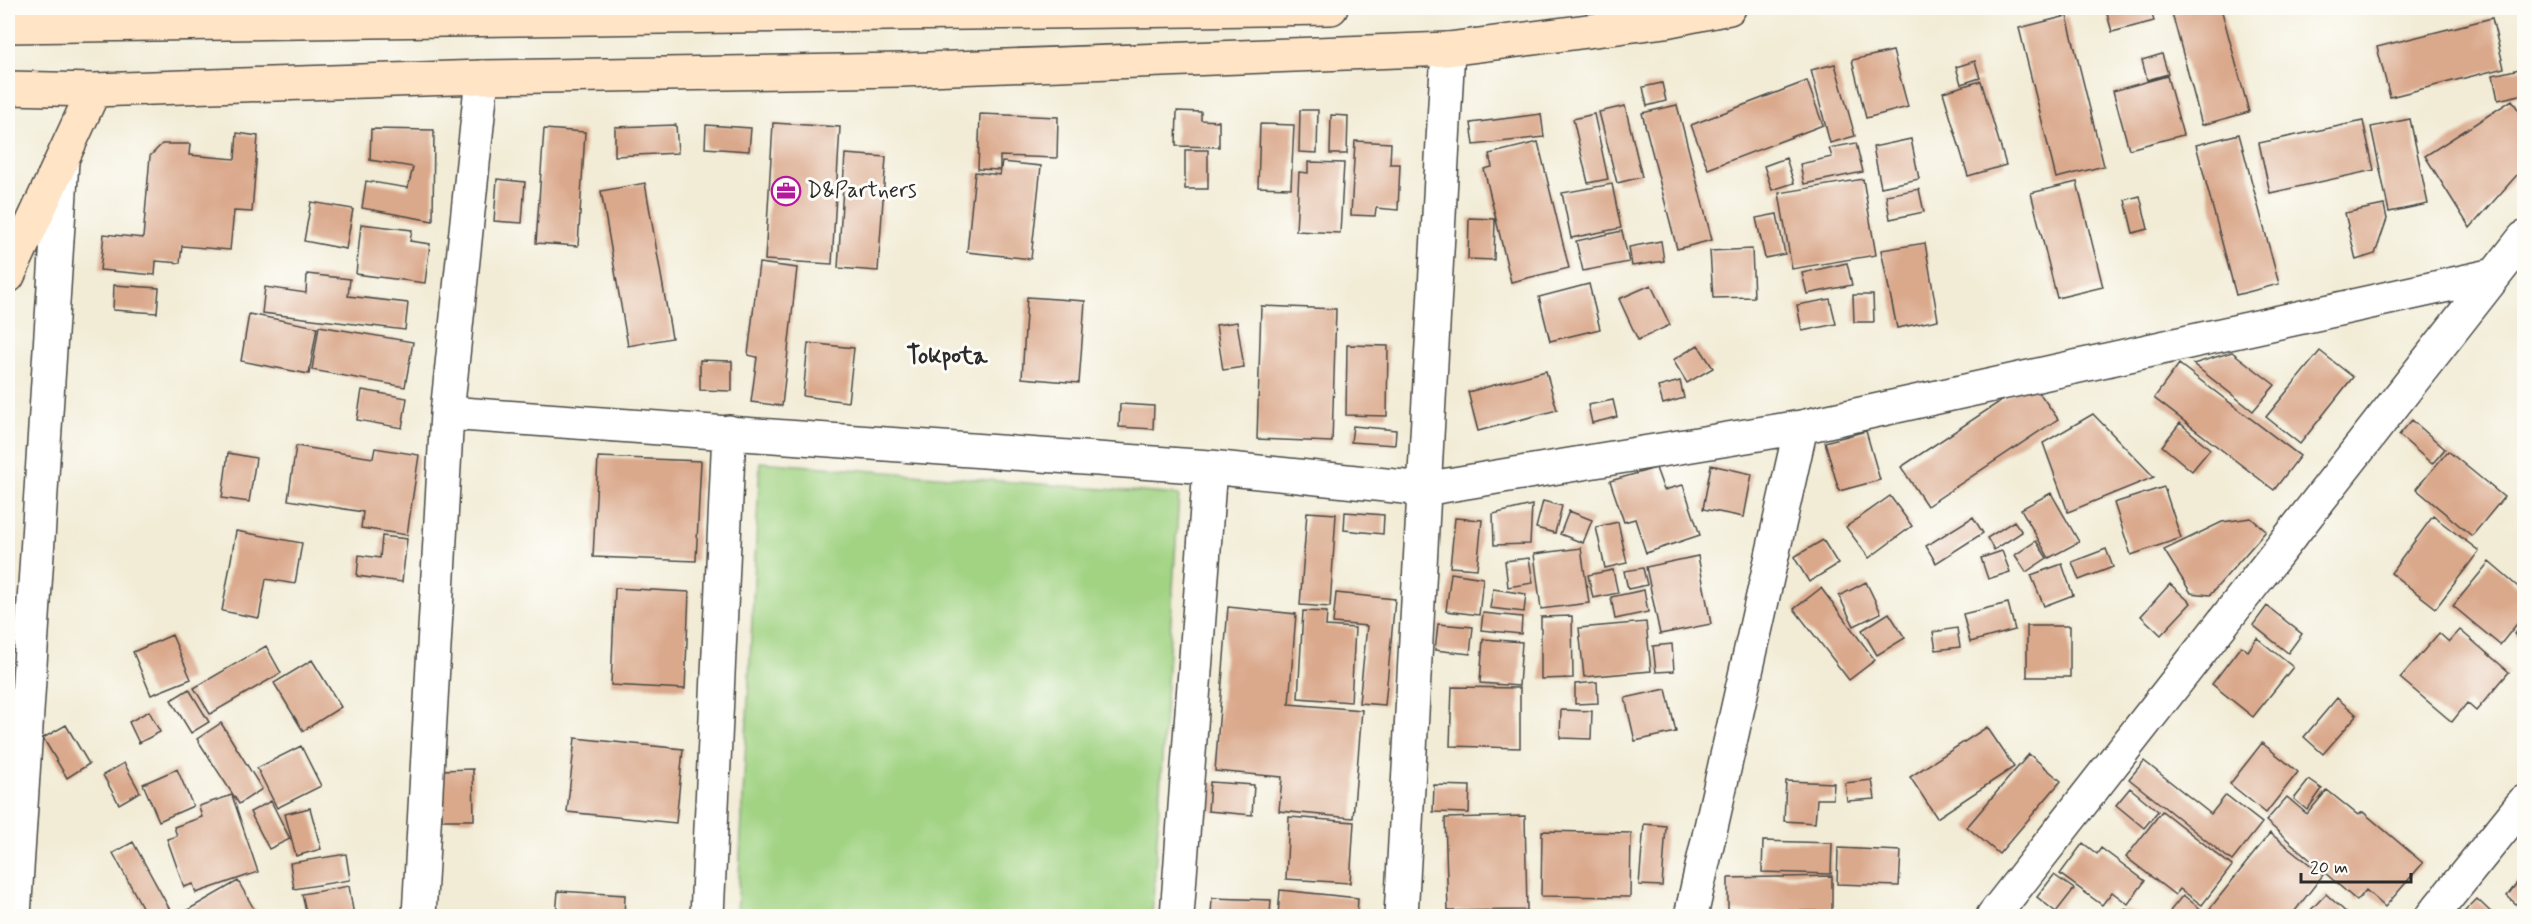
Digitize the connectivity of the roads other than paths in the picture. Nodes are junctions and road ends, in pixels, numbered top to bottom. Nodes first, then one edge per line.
1 (1317, 8) edge
2 (1729, 8) edge
3 (902, 10) edge
4 (8, 26) edge
5 (1448, 49) junction
6 (482, 77) junction
7 (8, 88) edge
8 (94, 90) junction
9 (62, 159) junction
10 (2524, 238) edge
11 (2494, 275) junction
12 (8, 276) edge
13 (447, 413) junction
14 (1801, 426) junction
15 (729, 432) junction
16 (1210, 467) junction
17 (1424, 489) junction
18 (2524, 802) edge
19 (14, 916) edge
20 (419, 916) edge
21 (707, 916) edge
22 (1177, 916) edge
23 (1401, 916) edge
24 (1691, 916) edge
25 (1993, 916) edge
26 (2432, 916) edge

1 - 3 street
2 - 5 street
3 - 4 street
5 - 6 street
5 - 17 street
6 - 8 street
6 - 13 street
7 - 8 street
8 - 9 street
9 - 12 street
9 - 19 street
10 - 11 street
11 - 14 street
11 - 25 street
13 - 15 street
13 - 20 street
14 - 17 street
14 - 24 street
15 - 16 street
15 - 21 street
16 - 17 street
16 - 22 street
17 - 23 street
18 - 26 street

